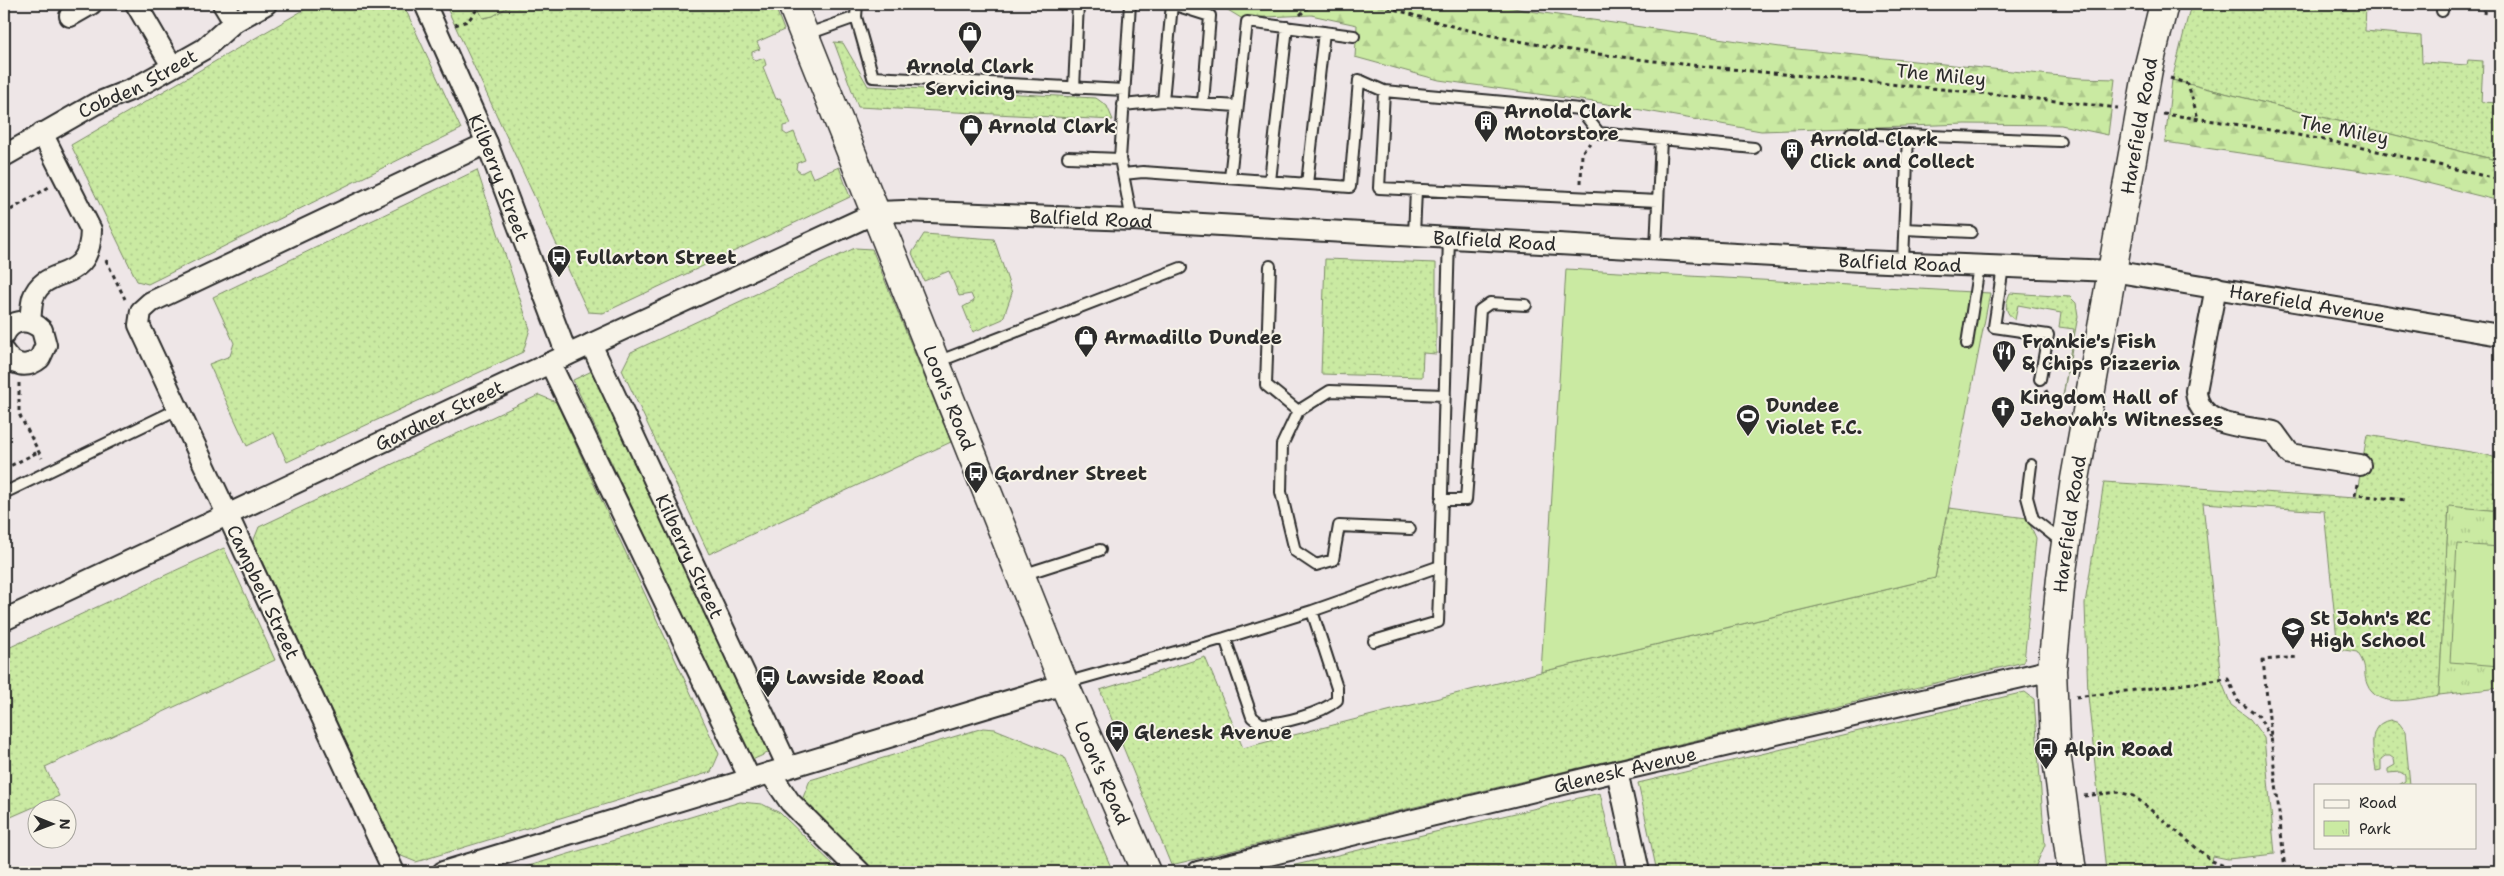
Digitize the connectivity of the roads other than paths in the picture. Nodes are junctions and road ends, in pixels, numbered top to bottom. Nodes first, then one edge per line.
1 (91, 4) edge
2 (136, 4) edge
3 (224, 4) edge
4 (266, 4) edge
5 (425, 4) edge
6 (792, 4) edge
7 (857, 4) edge
8 (1078, 4) edge
9 (1130, 4) edge
10 (2164, 4) edge
11 (70, 16) dead end
12 (856, 17) junction
13 (234, 22) junction
14 (1287, 27) junction
15 (1324, 32) junction
16 (805, 36) junction
17 (1354, 36) dead end
18 (172, 66) junction
19 (1074, 88) junction
20 (1124, 90) junction
21 (1384, 91) junction
22 (1163, 101) junction
23 (1204, 104) junction
24 (1123, 106) junction
25 (1237, 106) junction
26 (1851, 133) dead end
27 (42, 134) junction
28 (1908, 135) junction
29 (1661, 139) junction
30 (2060, 141) dead end
31 (487, 144) junction
32 (1754, 148) dead end
33 (4, 156) edge
34 (1068, 157) dead end
35 (1120, 159) junction
36 (1123, 174) junction
37 (1230, 178) junction
38 (1270, 181) junction
39 (1307, 184) junction
40 (1416, 190) junction
41 (1658, 201) junction
42 (877, 212) junction
43 (1132, 220) junction
44 (1904, 229) junction
45 (1971, 232) dead end
46 (1414, 235) junction
47 (1449, 237) junction
48 (1656, 248) junction
49 (1902, 262) junction
50 (1270, 266) dead end
51 (1979, 266) junction
52 (2003, 267) junction
53 (1181, 268) dead end
54 (2112, 271) junction
55 (2216, 287) junction
56 (1526, 305) dead end
57 (30, 322) junction
58 (4, 335) edge
59 (2500, 335) edge
60 (591, 344) junction
61 (1967, 344) dead end
62 (4, 352) edge
63 (559, 359) junction
64 (936, 362) junction
65 (2040, 379) road end
66 (1445, 394) junction
67 (178, 409) junction
68 (1298, 411) junction
69 (2031, 465) dead end
70 (2360, 465) road end
71 (4, 493) edge
72 (1441, 500) junction
73 (227, 516) junction
74 (1410, 529) dead end
75 (2066, 544) junction
76 (1100, 550) dead end
77 (1440, 566) junction
78 (1022, 576) junction
79 (1312, 611) junction
80 (4, 620) edge
81 (1225, 638) junction
82 (1374, 641) dead end
83 (2052, 670) junction
84 (1064, 684) junction
85 (779, 770) junction
86 (1617, 771) junction
87 (750, 779) junction
88 (394, 872) edge
89 (443, 872) edge
90 (860, 872) edge
91 (1146, 872) edge
92 (1198, 872) edge
93 (1639, 872) edge
94 (2072, 872) edge

1 - 11 street
2 - 18 street
3 - 13 street
4 - 13 street, Cobden Street
5 - 31 street, Kilberry Street
6 - 16 street, Loon's Road
7 - 12 lane
8 - 19 lane
9 - 20 lane
10 - 54 street, Harefield Road, bridge
12 - 16 lane
12 - 19 lane
13 - 18 street, Cobden Street
14 - 15 lane
14 - 25 lane
14 - 38 lane
15 - 17 lane
15 - 39 lane
16 - 42 street, Loon's Road
18 - 27 street, Cobden Street
19 - 20 lane
20 - 24 lane
21 - 29 lane
21 - 39 lane
21 - 40 lane
22 - 23 lane
22 - 23 lane
22 - 24 lane
23 - 25 lane
24 - 35 lane
25 - 37 lane
26 - 28 lane
27 - 33 street, Cobden Street
27 - 57 street
28 - 30 lane
28 - 44 lane
29 - 32 lane
29 - 41 lane
31 - 63 street, Kilberry Street
31 - 67 street, Campbell Street
34 - 35 lane
35 - 36 lane
36 - 37 lane
36 - 43 lane
37 - 38 lane
38 - 39 lane
40 - 41 lane
40 - 46 lane
41 - 48 lane
42 - 43 street, Balfield Road
42 - 60 street, Gardner Street
42 - 64 street, Loon's Road
43 - 46 street, Balfield Road
44 - 45 lane
44 - 49 lane
46 - 47 street, Balfield Road
47 - 48 street, Balfield Road
47 - 66 lane
48 - 49 street, Balfield Road
49 - 51 street, Balfield Road
50 - 68 lane
51 - 52 street, Balfield Road
51 - 61 lane
52 - 54 street, Balfield Road
52 - 65 lane
53 - 64 lane
54 - 55 street, Harefield Avenue
54 - 75 street, Harefield Road
55 - 59 street, Harefield Avenue
55 - 70 street
56 - 72 lane
57 - 58 street
57 - 62 street
60 - 63 street, Gardner Street
60 - 85 street, Kilberry Street
63 - 73 street, Gardner Street
63 - 87 street, Kilberry Street
64 - 78 street, Loon's Road
66 - 68 lane
66 - 72 lane
67 - 71 lane
67 - 73 street, Campbell Street
68 - 74 lane
69 - 75 lane
72 - 77 lane
73 - 80 street, Gardner Street
73 - 88 street, Campbell Street
75 - 83 street, Harefield Road
76 - 78 lane
77 - 79 lane
77 - 82 lane
78 - 84 street, Loon's Road
79 - 81 lane
79 - 81 lane
81 - 84 lane
83 - 86 street, Glenesk Avenue
83 - 94 street, Harefield Road
84 - 85 street
84 - 91 street, Loon's Road
85 - 87 street
85 - 90 street, Kilberry Street
86 - 92 street, Glenesk Avenue
86 - 93 street
87 - 89 street

